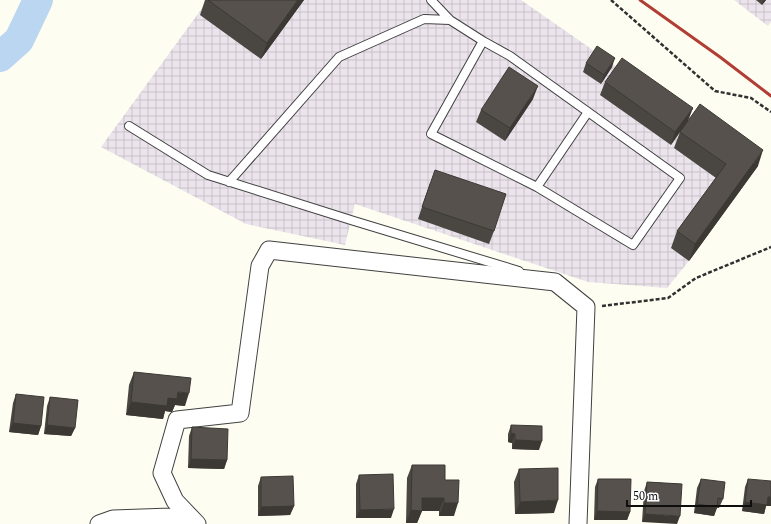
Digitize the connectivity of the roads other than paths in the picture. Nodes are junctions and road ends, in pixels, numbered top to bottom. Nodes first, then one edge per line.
1 (432, 0) edge
2 (450, 20) junction
3 (483, 41) junction
4 (588, 112) junction
5 (128, 126) dead end
6 (229, 182) junction
7 (537, 187) junction
8 (555, 282) junction
9 (99, 524) edge
10 (188, 524) edge
11 (197, 524) edge
12 (578, 524) edge

1 - 2 lane
2 - 3 lane
2 - 6 lane
3 - 4 lane
3 - 7 lane
4 - 7 lane
4 - 7 lane
5 - 6 lane
6 - 8 lane
8 - 11 street
8 - 12 street
9 - 10 street

